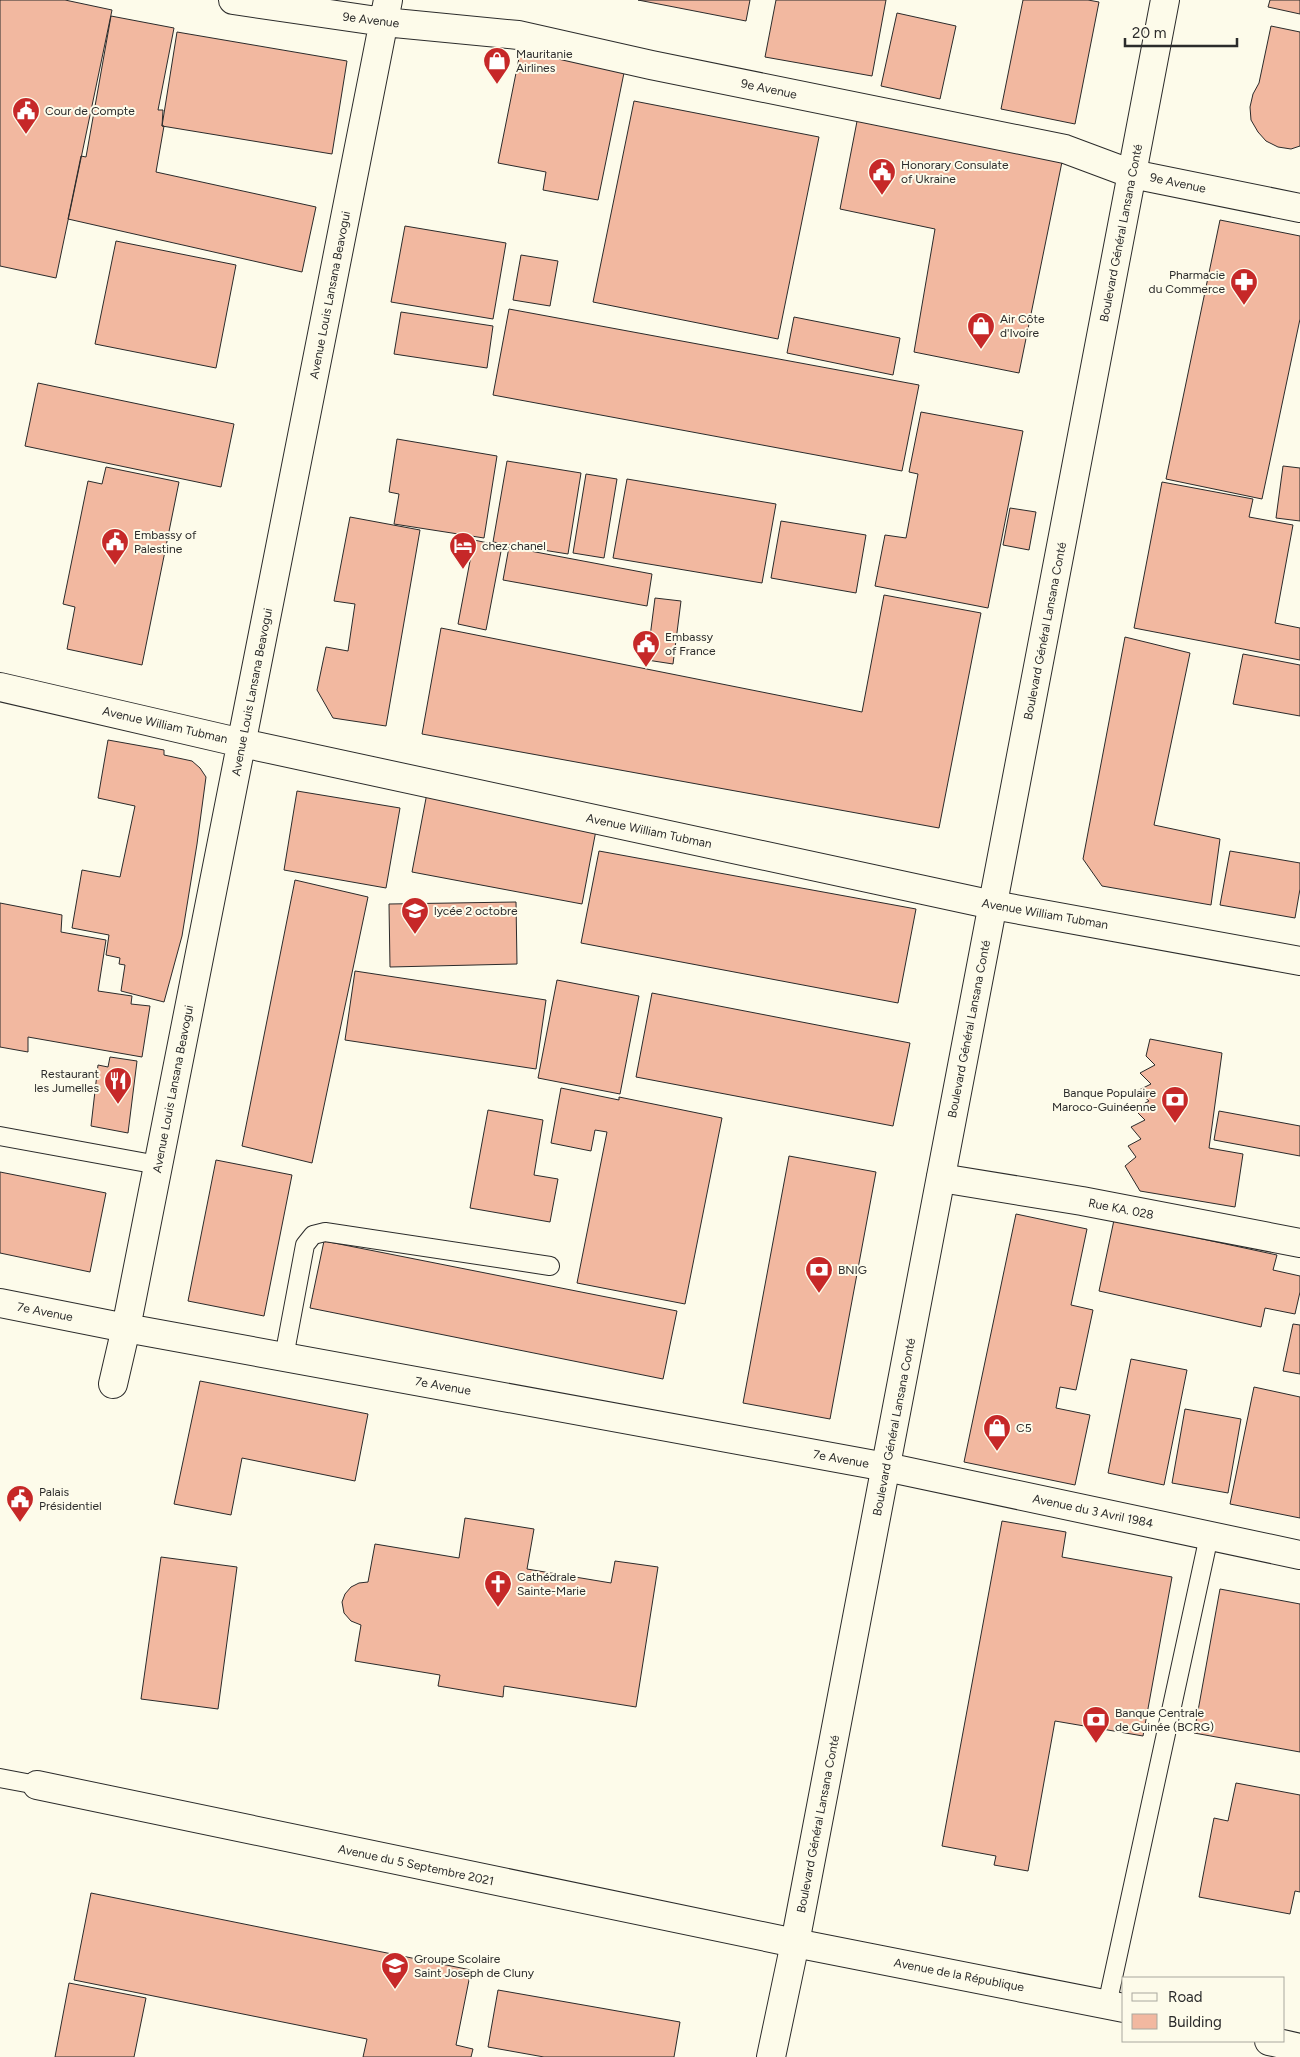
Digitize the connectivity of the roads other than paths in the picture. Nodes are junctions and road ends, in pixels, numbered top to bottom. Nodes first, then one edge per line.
1 (233, 0) edge
2 (1165, 0) edge
3 (386, 11) edge
4 (1132, 174) junction
5 (1300, 208) edge
6 (0, 687) edge
7 (242, 743) junction
8 (993, 905) junction
9 (1300, 961) edge
10 (0, 1136) edge
11 (158, 1165) junction
12 (941, 1178) junction
13 (1300, 1243) edge
14 (550, 1266) dead end
15 (0, 1303) edge
16 (126, 1328) junction
17 (284, 1357) junction
18 (113, 1384) dead end
19 (886, 1467) junction
20 (1209, 1536) junction
21 (1300, 1555) edge
22 (0, 1778) edge
23 (37, 1785) joint
24 (795, 1943) junction
25 (1115, 2006) edge
26 (1270, 2042) edge
27 (1274, 2042) edge
28 (1300, 2048) edge
29 (771, 2057) edge
30 (1275, 2057) edge

1 - 3 street, 9e Avenue
2 - 4 street, Boulevard Général Lansana Conté
3 - 4 street, 9e Avenue
3 - 7 street, Avenue Louis Lansana Beavogui
4 - 5 street, 9e Avenue
4 - 8 street, Boulevard Général Lansana Conté
6 - 7 street, Avenue William Tubman
7 - 8 street, Avenue William Tubman
7 - 11 street, Avenue Louis Lansana Beavogui
8 - 9 street, Avenue William Tubman
8 - 12 street, Boulevard Général Lansana Conté
10 - 11 lane
11 - 16 street, Avenue Louis Lansana Beavogui
12 - 13 street, Rue KA. 028
12 - 19 street, Boulevard Général Lansana Conté
14 - 17 lane
15 - 16 street, 7e Avenue
16 - 17 street, 7e Avenue
16 - 18 street, Avenue Louis Lansana Beavogui
17 - 19 street, 7e Avenue
19 - 20 street, Avenue du 3 Avril 1984
19 - 24 street, Boulevard Général Lansana Conté
20 - 21 street, Avenue du 3 Avril 1984
20 - 25 lane
22 - 23 lane
23 - 24 street, Avenue du 5 Septembre 2021
24 - 25 street, Avenue de la République
24 - 29 street, Boulevard Général Lansana Conté
26 - 30 lane
27 - 28 street

